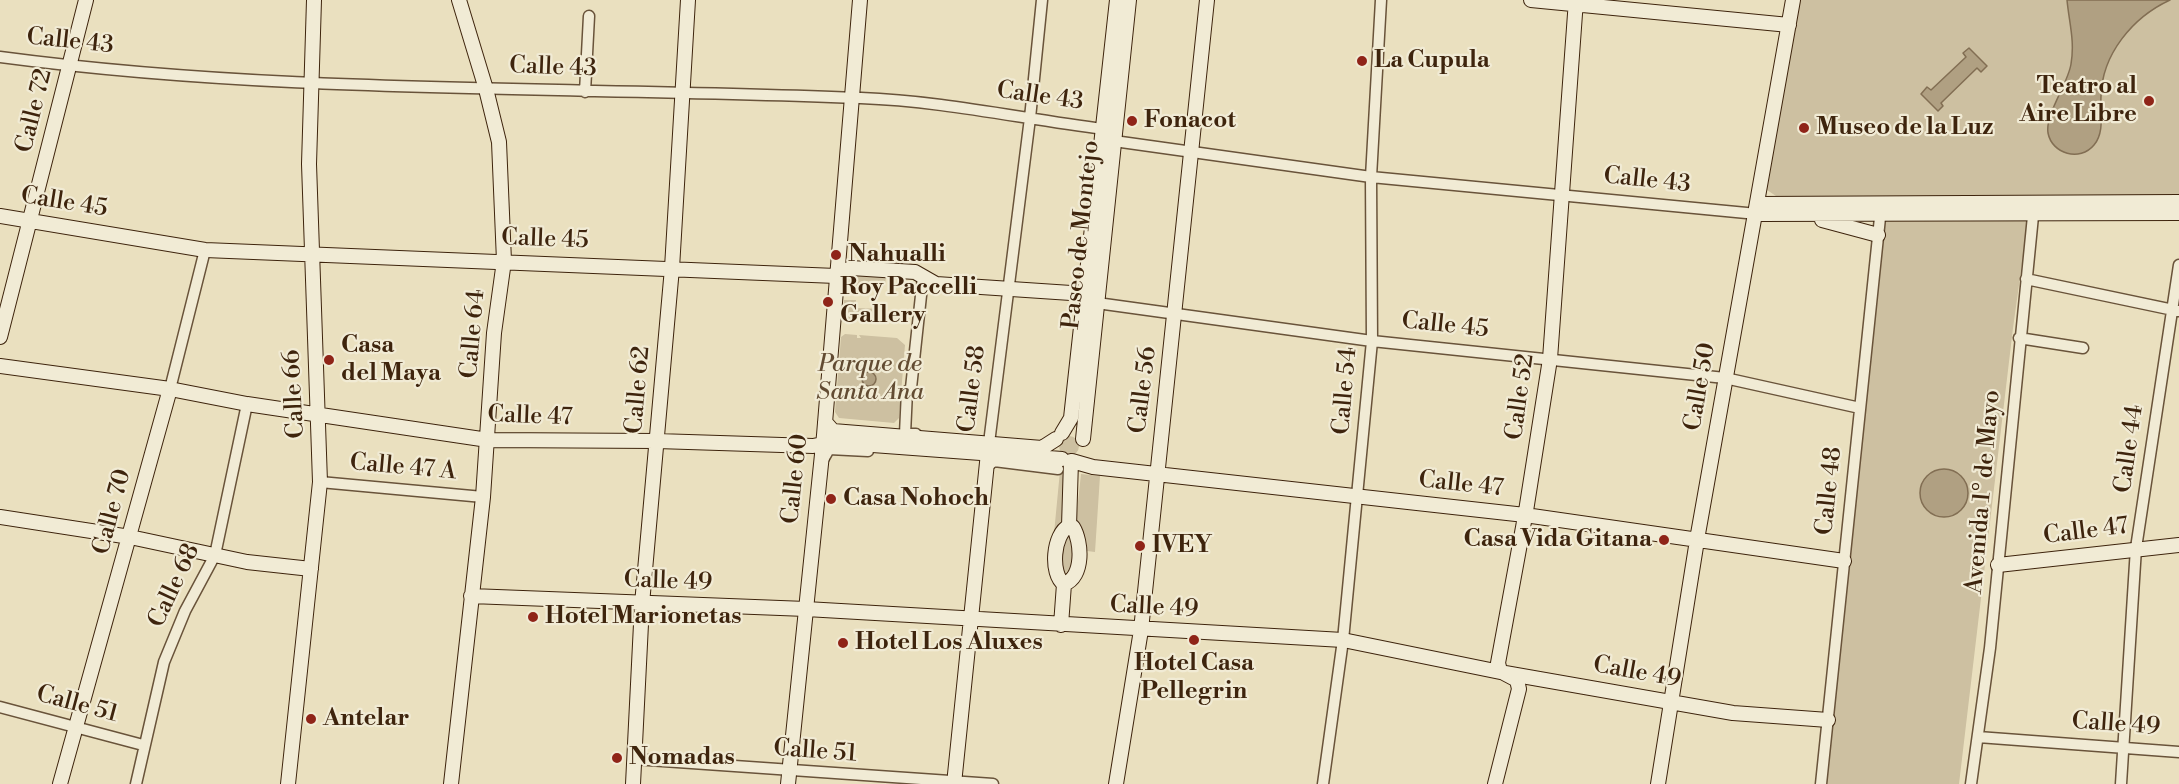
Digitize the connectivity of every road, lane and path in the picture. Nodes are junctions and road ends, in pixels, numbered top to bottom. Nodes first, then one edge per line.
1 (86, 0) edge
2 (314, 0) edge
3 (459, 0) edge
4 (688, 0) edge
5 (860, 0) edge
6 (1042, 0) edge
7 (1117, 0) edge
8 (1129, 0) edge
9 (1207, 0) edge
10 (1381, 0) edge
11 (1531, 0) edge
12 (1793, 0) edge
13 (1576, 2) edge
14 (589, 16) dead end
15 (1789, 26) junction
16 (0, 57) edge
17 (69, 66) junction
18 (312, 84) junction
19 (486, 89) junction
20 (585, 92) junction
21 (681, 94) junction
22 (851, 98) junction
23 (1030, 118) junction
24 (1104, 129) junction
25 (1114, 141) junction
26 (1190, 150) junction
27 (1371, 177) junction
28 (1561, 195) junction
29 (2179, 202) edge
30 (1757, 209) junction
31 (1881, 209) junction
32 (2034, 209) junction
33 (2179, 213) edge
34 (1803, 214) junction
35 (0, 216) edge
36 (30, 220) junction
37 (1878, 235) junction
38 (205, 250) junction
39 (310, 254) junction
40 (504, 261) junction
41 (2179, 265) edge
42 (672, 268) junction
43 (923, 277) junction
44 (835, 278) junction
45 (2026, 279) junction
46 (1009, 288) junction
47 (1092, 298) junction
48 (2175, 311) edge
49 (1175, 312) junction
50 (0, 337) edge
51 (2019, 338) junction
52 (1372, 341) junction
53 (2083, 348) dead end
54 (1550, 359) junction
55 (0, 366) edge
56 (1725, 378) junction
57 (170, 389) junction
58 (247, 404) junction
59 (1860, 408) junction
60 (319, 414) junction
61 (830, 421) junction
62 (1059, 436) junction
63 (1083, 439) junction
64 (488, 440) junction
65 (657, 441) junction
66 (816, 446) junction
67 (960, 447) junction
68 (986, 453) junction
69 (1066, 462) junction
70 (1164, 476) junction
71 (320, 482) junction
72 (483, 497) junction
73 (1359, 498) junction
74 (1526, 516) junction
75 (0, 517) edge
76 (1069, 526) junction
77 (130, 537) junction
78 (1698, 538) junction
79 (2179, 545) edge
80 (2136, 548) junction
81 (215, 555) junction
82 (1837, 560) junction
83 (1998, 565) junction
84 (311, 569) junction
85 (1064, 584) junction
86 (471, 596) junction
87 (642, 604) junction
88 (806, 608) junction
89 (970, 619) junction
90 (1061, 626) junction
91 (1141, 630) junction
92 (1343, 640) junction
93 (1505, 674) junction
94 (1671, 702) junction
95 (0, 707) edge
96 (1828, 720) junction
97 (75, 725) junction
98 (1978, 737) junction
99 (143, 745) junction
100 (2124, 749) junction
101 (2179, 752) edge
102 (634, 759) junction
103 (789, 776) edge
104 (954, 782) edge
105 (60, 784) edge
106 (137, 784) edge
107 (288, 784) edge
108 (451, 784) edge
109 (633, 784) edge
110 (993, 784) edge
111 (1116, 784) edge
112 (1323, 784) edge
113 (1495, 784) edge
114 (1658, 784) edge
115 (1821, 784) edge
116 (1971, 784) edge
117 (2121, 784) edge

1 - 17 street, Calle 72
2 - 18 street, Calle 66
3 - 19 street, Calle 64
4 - 21 street, Calle 62
5 - 22 street, Calle 60
6 - 23 street, Calle 58
7 - 24 street
8 - 25 street, Paseo de Montejo
9 - 26 street, Calle 56
10 - 27 street, Calle 54
11 - 13 street
12 - 15 street, Calle 50
13 - 15 street
13 - 28 street, Calle 52
14 - 20 street
15 - 30 street, Calle 50
16 - 17 street, Calle 43
17 - 18 street, Calle 43
17 - 36 street, Calle 72
18 - 19 street, Calle 43
18 - 39 street, Calle 66
19 - 20 street, Calle 43
19 - 40 street, Calle 64
20 - 21 street, Calle 43
21 - 22 street, Calle 43
21 - 42 street, Calle 62
22 - 23 street, Calle 43
22 - 44 street, Calle 60
23 - 24 street, Calle 43
23 - 46 street, Calle 58
24 - 47 street
25 - 26 street, Calle 43
25 - 47 street, Paseo de Montejo
26 - 27 street, Calle 43
26 - 49 street, Calle 56
27 - 28 street, Calle 43
27 - 52 street, Calle 54
28 - 30 street, Calle 43
28 - 54 street, Calle 52
29 - 32 street, Calle 43
30 - 31 street, Calle 43
30 - 34 street, Calle 43
30 - 56 street, Calle 50
31 - 32 street, Calle 43
31 - 34 street, Calle 43
31 - 37 street, Calle 48
32 - 33 street, Calle 43
32 - 45 street, Avenida 1° de Mayo
34 - 37 street
35 - 36 street, Calle 45
36 - 38 street, Calle 45
36 - 50 street, Calle 72
37 - 59 street, Calle 48
38 - 39 street, Calle 45
38 - 57 street, Calle 70
39 - 40 street, Calle 45
39 - 60 street, Calle 66
40 - 42 street, Calle 45
40 - 64 street, Calle 64
41 - 48 street, Calle 44
42 - 44 street, Calle 45
42 - 65 street, Calle 62
43 - 44 street, Calle 45
43 - 46 street, Calle 45
43 - 68 street
44 - 61 street, Calle 60
44 - 66 street
45 - 48 street
45 - 51 street, Avenida 1° de Mayo
46 - 47 street, Calle 45
46 - 68 street, Calle 58
47 - 49 street, Calle 45
47 - 62 street
47 - 63 street, Paseo de Montejo
48 - 80 street, Calle 44
49 - 52 street, Calle 45
49 - 70 street, Calle 56
51 - 53 street
51 - 83 street, Avenida 1° de Mayo
52 - 54 street, Calle 45
52 - 73 street, Calle 54
54 - 56 street, Calle 45
54 - 74 street, Calle 52
55 - 57 street, Calle 47
56 - 59 street, Calle 45
56 - 78 street, Calle 50
57 - 58 street, Calle 47
57 - 77 street, Calle 70
58 - 60 street, Calle 47
58 - 81 street, Calle 68
59 - 82 street, Calle 48
60 - 64 street, Calle 47
60 - 71 street, Calle 66
61 - 66 street, Calle 60
61 - 67 street, Calle 47
62 - 63 street
62 - 68 street, Calle 47
62 - 69 street
63 - 69 street
64 - 65 street, Calle 47
64 - 72 street, Calle 64
65 - 66 street, Calle 47
65 - 87 street, Calle 62
66 - 67 street, Calle 47
66 - 88 street, Calle 60
67 - 68 street, Calle 47
68 - 69 street, Calle 47
68 - 88 street
68 - 89 street, Calle 58
69 - 70 street, Calle 47
69 - 76 street
70 - 73 street, Calle 47
70 - 91 street, Calle 56
71 - 72 street, Calle 47 A
71 - 84 street, Calle 66
72 - 86 street, Calle 64
73 - 74 street, Calle 47
73 - 92 street, Calle 54
74 - 78 street, Calle 47
74 - 93 street, Calle 52
75 - 77 street
76 - 85 street
76 - 85 street
77 - 81 street
77 - 97 street, Calle 70
78 - 82 street, Calle 47
78 - 94 street, Calle 50
79 - 80 street, Calle 47
80 - 83 street, Calle 47
80 - 100 street, Calle 44
81 - 84 street
81 - 99 street, Calle 68
82 - 96 street, Calle 48
83 - 98 street, Avenida 1° de Mayo
84 - 107 street, Calle 66
85 - 90 street
86 - 87 street, Calle 49
86 - 108 street, Calle 64
87 - 88 street, Calle 49
87 - 102 street, Calle 62
88 - 89 street, Calle 49
88 - 103 street, Calle 60
89 - 90 street, Calle 49
89 - 104 street, Calle 58
90 - 91 street, Calle 49
91 - 92 street, Calle 49
91 - 111 street, Calle 56
92 - 93 street, Calle 49
92 - 112 street, Calle 54
93 - 94 street, Calle 49
93 - 113 street, Calle 52
94 - 96 street, Calle 49
94 - 114 street, Calle 50
95 - 97 street, Calle 51
96 - 115 street, Calle 48
97 - 99 street, Calle 51
97 - 105 street, Calle 70
98 - 100 street, Calle 49
98 - 116 street, Avenida 1° de Mayo
99 - 106 street, Calle 68
100 - 101 street, Calle 49
100 - 117 street, Calle 44
102 - 103 street, Calle 51
102 - 109 street, Calle 62
103 - 104 street, Calle 51
104 - 110 street, Calle 51

